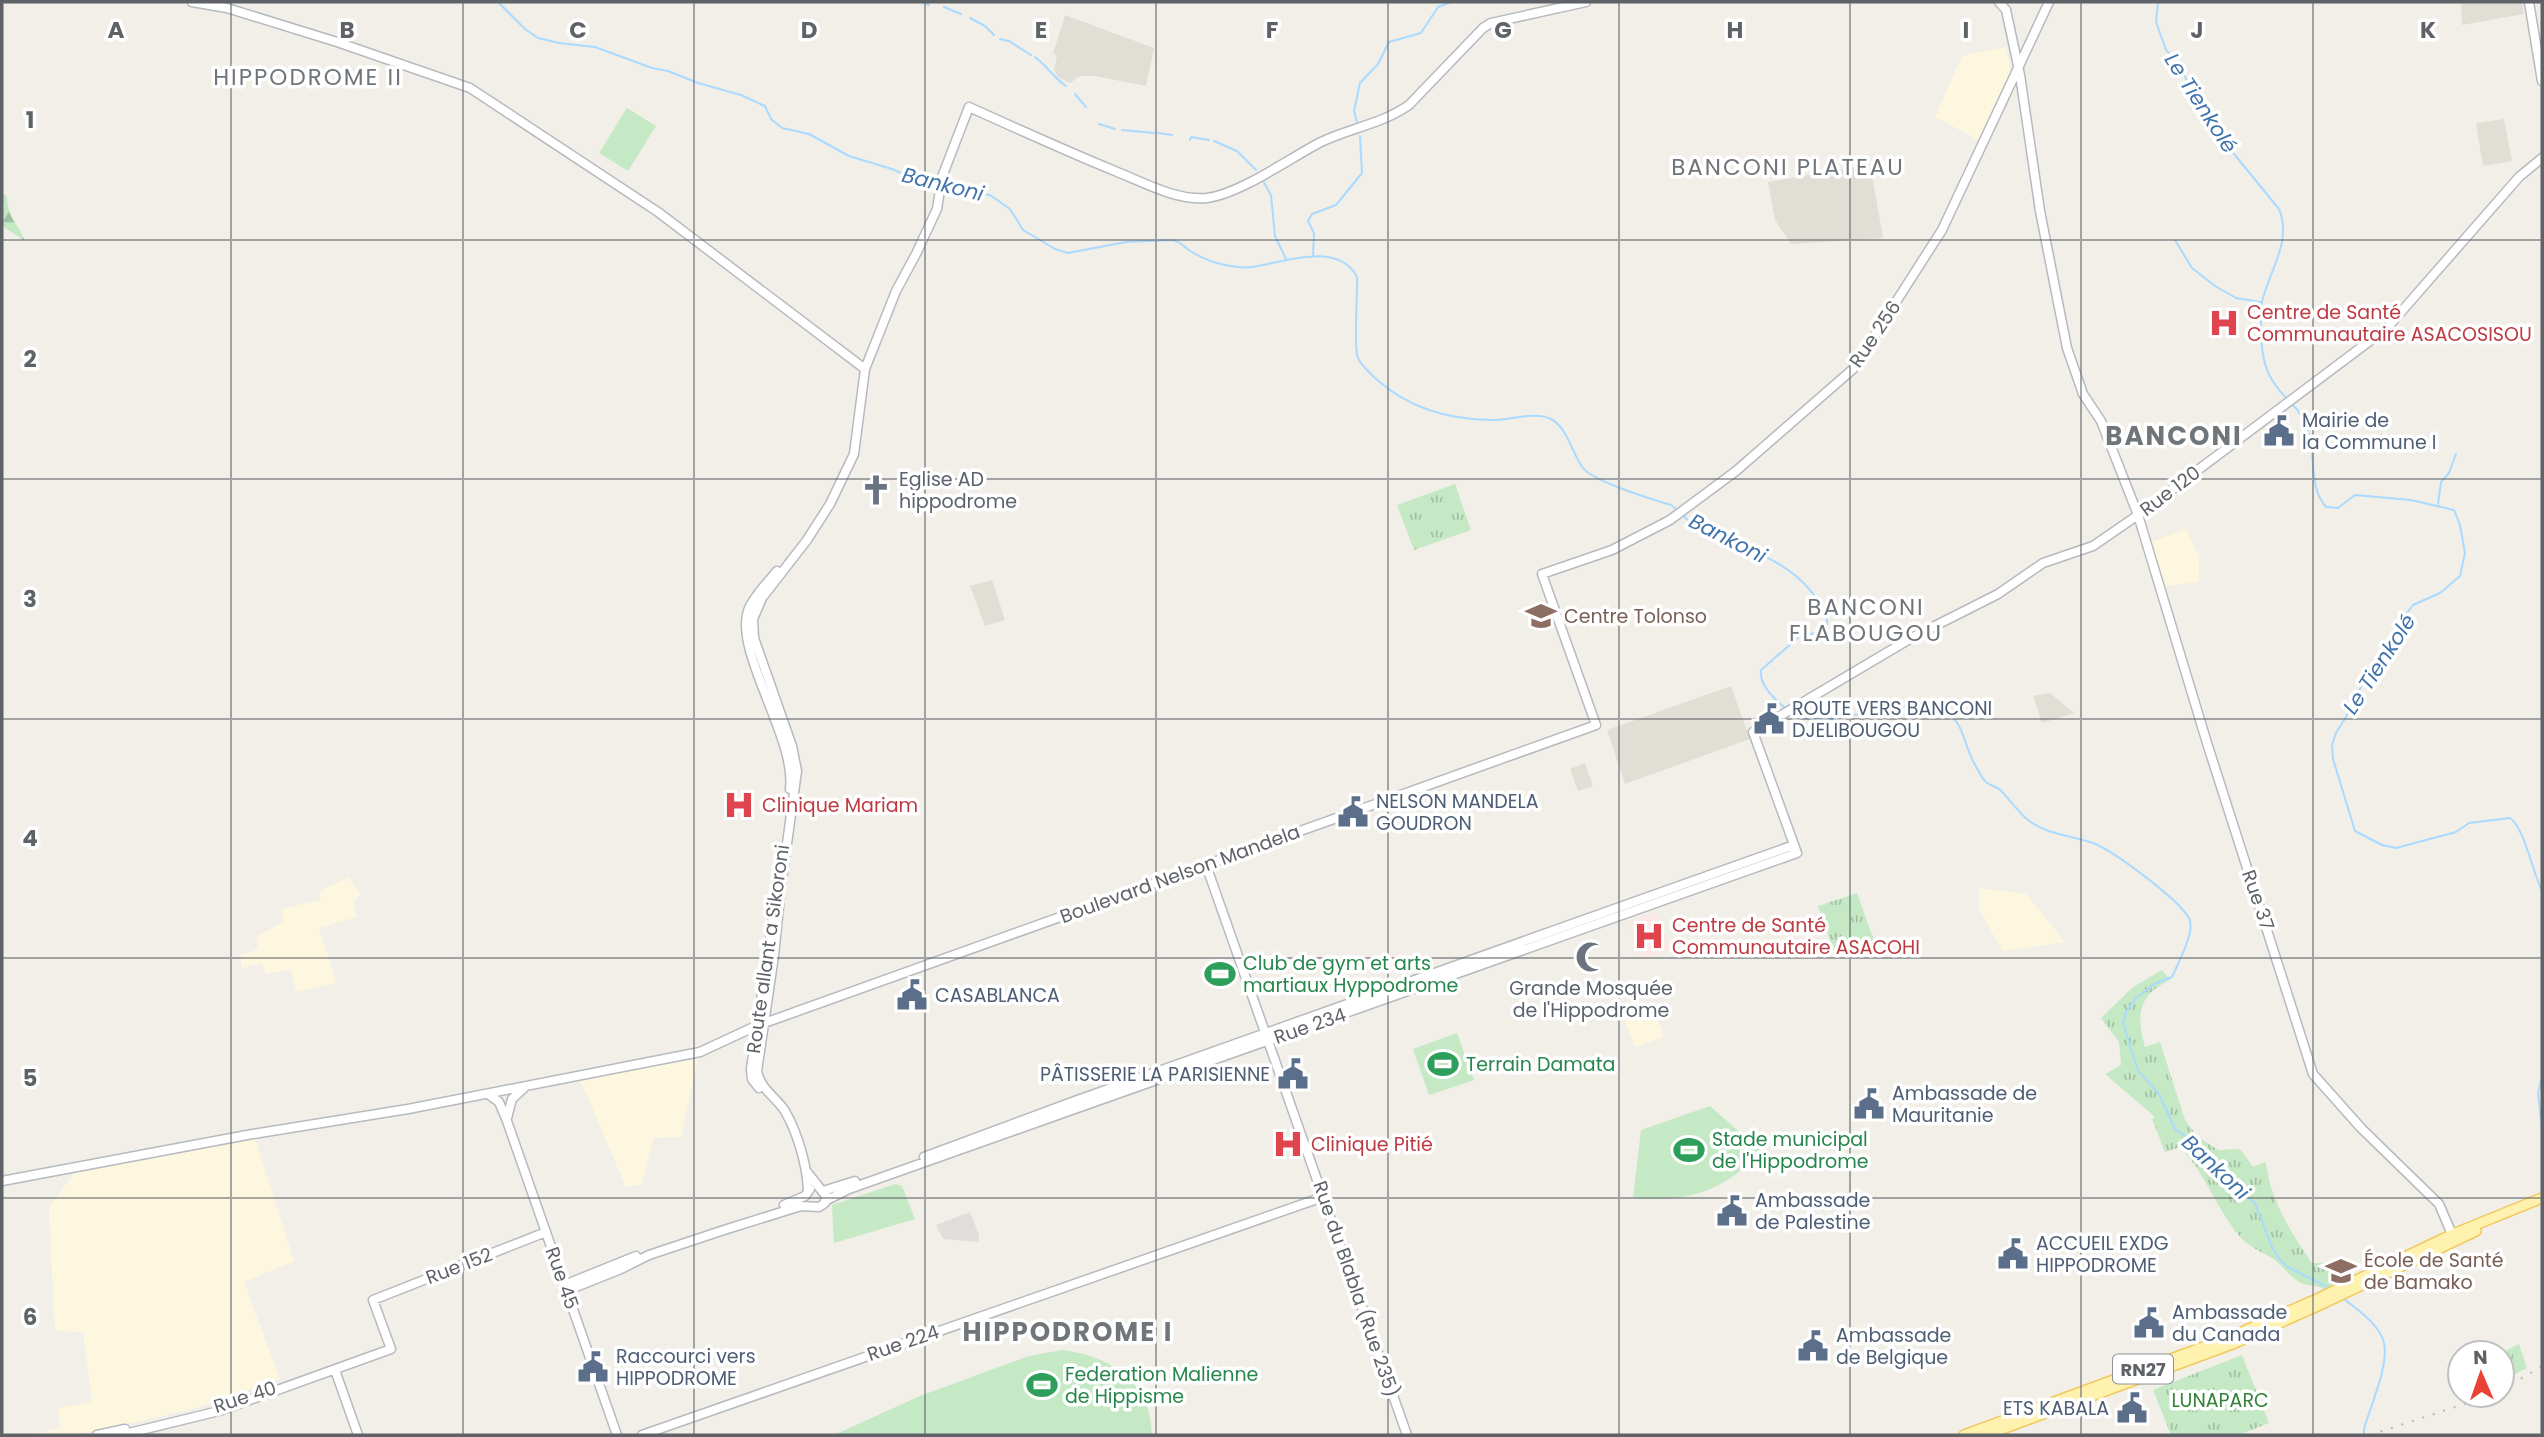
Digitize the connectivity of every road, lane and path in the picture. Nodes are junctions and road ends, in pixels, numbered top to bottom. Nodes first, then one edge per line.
1 (192, 2) edge
2 (1586, 2) edge
3 (1999, 2) edge
4 (2049, 2) edge
5 (2529, 2) edge
6 (2017, 66) junction
7 (2542, 81) edge
8 (2538, 160) edge
9 (865, 369) junction
10 (2138, 515) junction
11 (789, 565) junction
12 (1596, 725) joint
13 (1795, 849) joint
14 (1206, 865) junction
15 (760, 1025) junction
16 (1267, 1037) junction
17 (526, 1087) junction
18 (488, 1094) junction
19 (507, 1121) junction
20 (807, 1172) junction
21 (2, 1181) edge
22 (821, 1189) junction
23 (807, 1193) junction
24 (1323, 1197) junction
25 (2542, 1198) edge
26 (825, 1201) junction
27 (2542, 1203) edge
28 (808, 1205) junction
29 (546, 1232) junction
30 (2454, 1238) junction
31 (565, 1288) junction
32 (2321, 1301) junction
33 (390, 1346) junction
34 (335, 1370) junction
35 (97, 1435) edge
36 (121, 1435) edge
37 (358, 1435) edge
38 (617, 1435) edge
39 (642, 1435) edge
40 (1407, 1435) edge
41 (1964, 1435) edge
42 (1986, 1435) edge

1 - 9 street
2 - 9 street
3 - 6 street, Rue 37
4 - 6 street, Rue 256
5 - 7 street
6 - 10 street, Rue 37
6 - 12 street, Rue 256
8 - 10 street, Rue 120
9 - 11 street
10 - 13 street, Rue 120
10 - 30 street, Rue 37
11 - 15 street
11 - 15 street, Route allant a Sikoroni
12 - 14 street, Boulevard Nelson Mandela
13 - 16 street, Rue 234
14 - 15 street, Boulevard Nelson Mandela
14 - 16 street, Rue du Blabla (Rue 235)
15 - 17 street, Boulevard Nelson Mandela
15 - 20 street, Route allant a Sikoroni
16 - 22 street, Rue 234
16 - 24 street, Rue du Blabla (Rue 235)
16 - 26 street, Rue 234
17 - 18 street, Boulevard Nelson Mandela
17 - 19 street
18 - 19 street, Rue 45
18 - 21 street, Boulevard Nelson Mandela
19 - 29 street, Rue 45
20 - 22 street
20 - 23 street
22 - 23 street
22 - 26 street
23 - 28 street
23 - 31 street
24 - 39 street, Rue 224
24 - 40 street, Rue du Blabla (Rue 235)
25 - 30 main road, RN27
26 - 28 street
27 - 30 main road, RN27
28 - 31 street
29 - 31 street, Rue 45
29 - 33 street, Rue 152
30 - 32 main road, RN27
31 - 38 street, Rue 45
32 - 41 main road, RN27
32 - 42 main road, RN27
33 - 34 street, Rue 40
33 - 35 street, Rue 40
34 - 36 street, Rue 40
34 - 37 street

